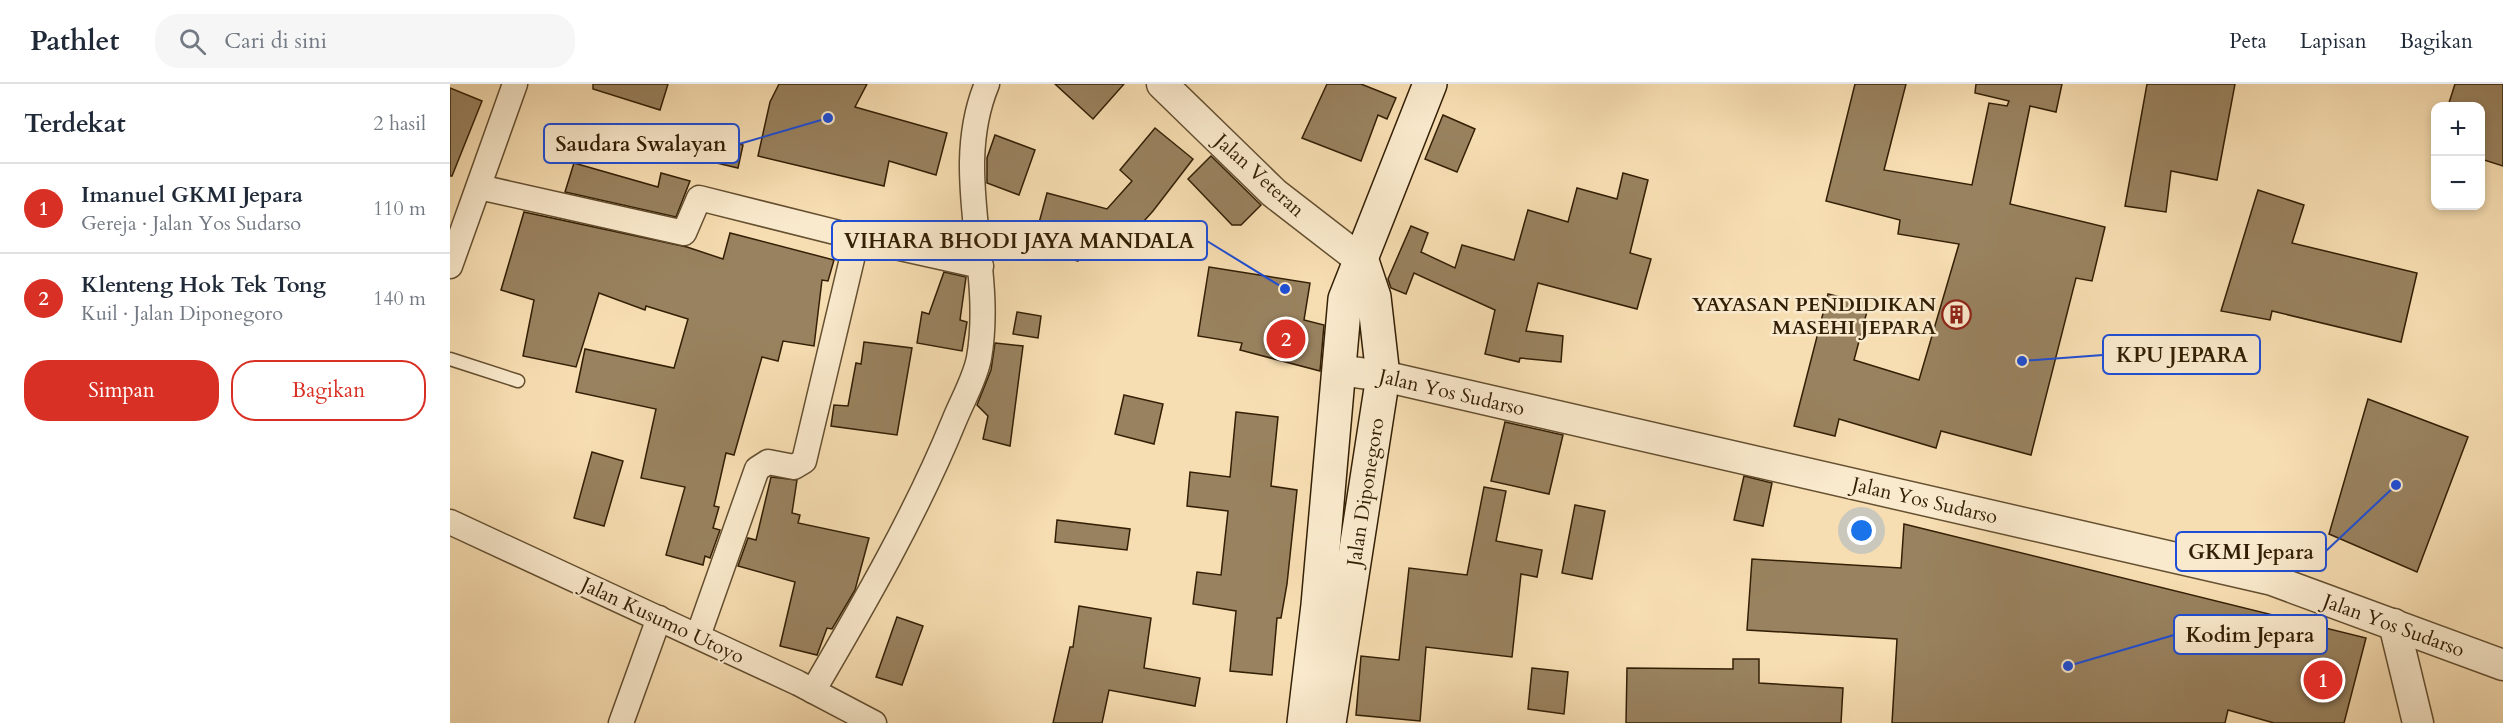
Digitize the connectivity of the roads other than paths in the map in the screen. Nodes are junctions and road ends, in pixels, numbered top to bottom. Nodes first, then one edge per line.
1 (515, 84) edge
2 (987, 84) edge
3 (1162, 84) edge
4 (1430, 84) edge
5 (479, 187) junction
6 (857, 238) junction
7 (1362, 261) junction
8 (450, 266) edge
9 (981, 266) junction
10 (450, 359) edge
11 (1338, 370) junction
12 (1383, 376) junction
13 (518, 381) dead end
14 (450, 522) edge
15 (659, 618) junction
16 (2394, 624) junction
17 (698, 636) junction
18 (2503, 665) edge
19 (813, 691) junction
20 (1320, 722) edge
21 (621, 723) edge
22 (874, 723) edge
23 (2418, 723) edge

1 - 5 street
2 - 9 street
3 - 7 street, Jalan Veteran
4 - 7 main road, Jalan Diponegoro
5 - 6 street
5 - 8 street
6 - 9 street
6 - 17 street
7 - 11 main road, Jalan Diponegoro
7 - 12 main road, Jalan Diponegoro
9 - 19 street
10 - 13 lane
11 - 12 street, Jalan Yos Sudarso
11 - 20 main road, Jalan Diponegoro
12 - 16 street, Jalan Yos Sudarso
12 - 20 main road, Jalan Diponegoro
14 - 15 street, Jalan Kusumo Utoyo
15 - 17 street, Jalan Kusumo Utoyo
15 - 21 street
16 - 18 street, Jalan Yos Sudarso
16 - 23 street
17 - 19 street, Jalan Kusumo Utoyo
19 - 22 street, Jalan Kusumo Utoyo

